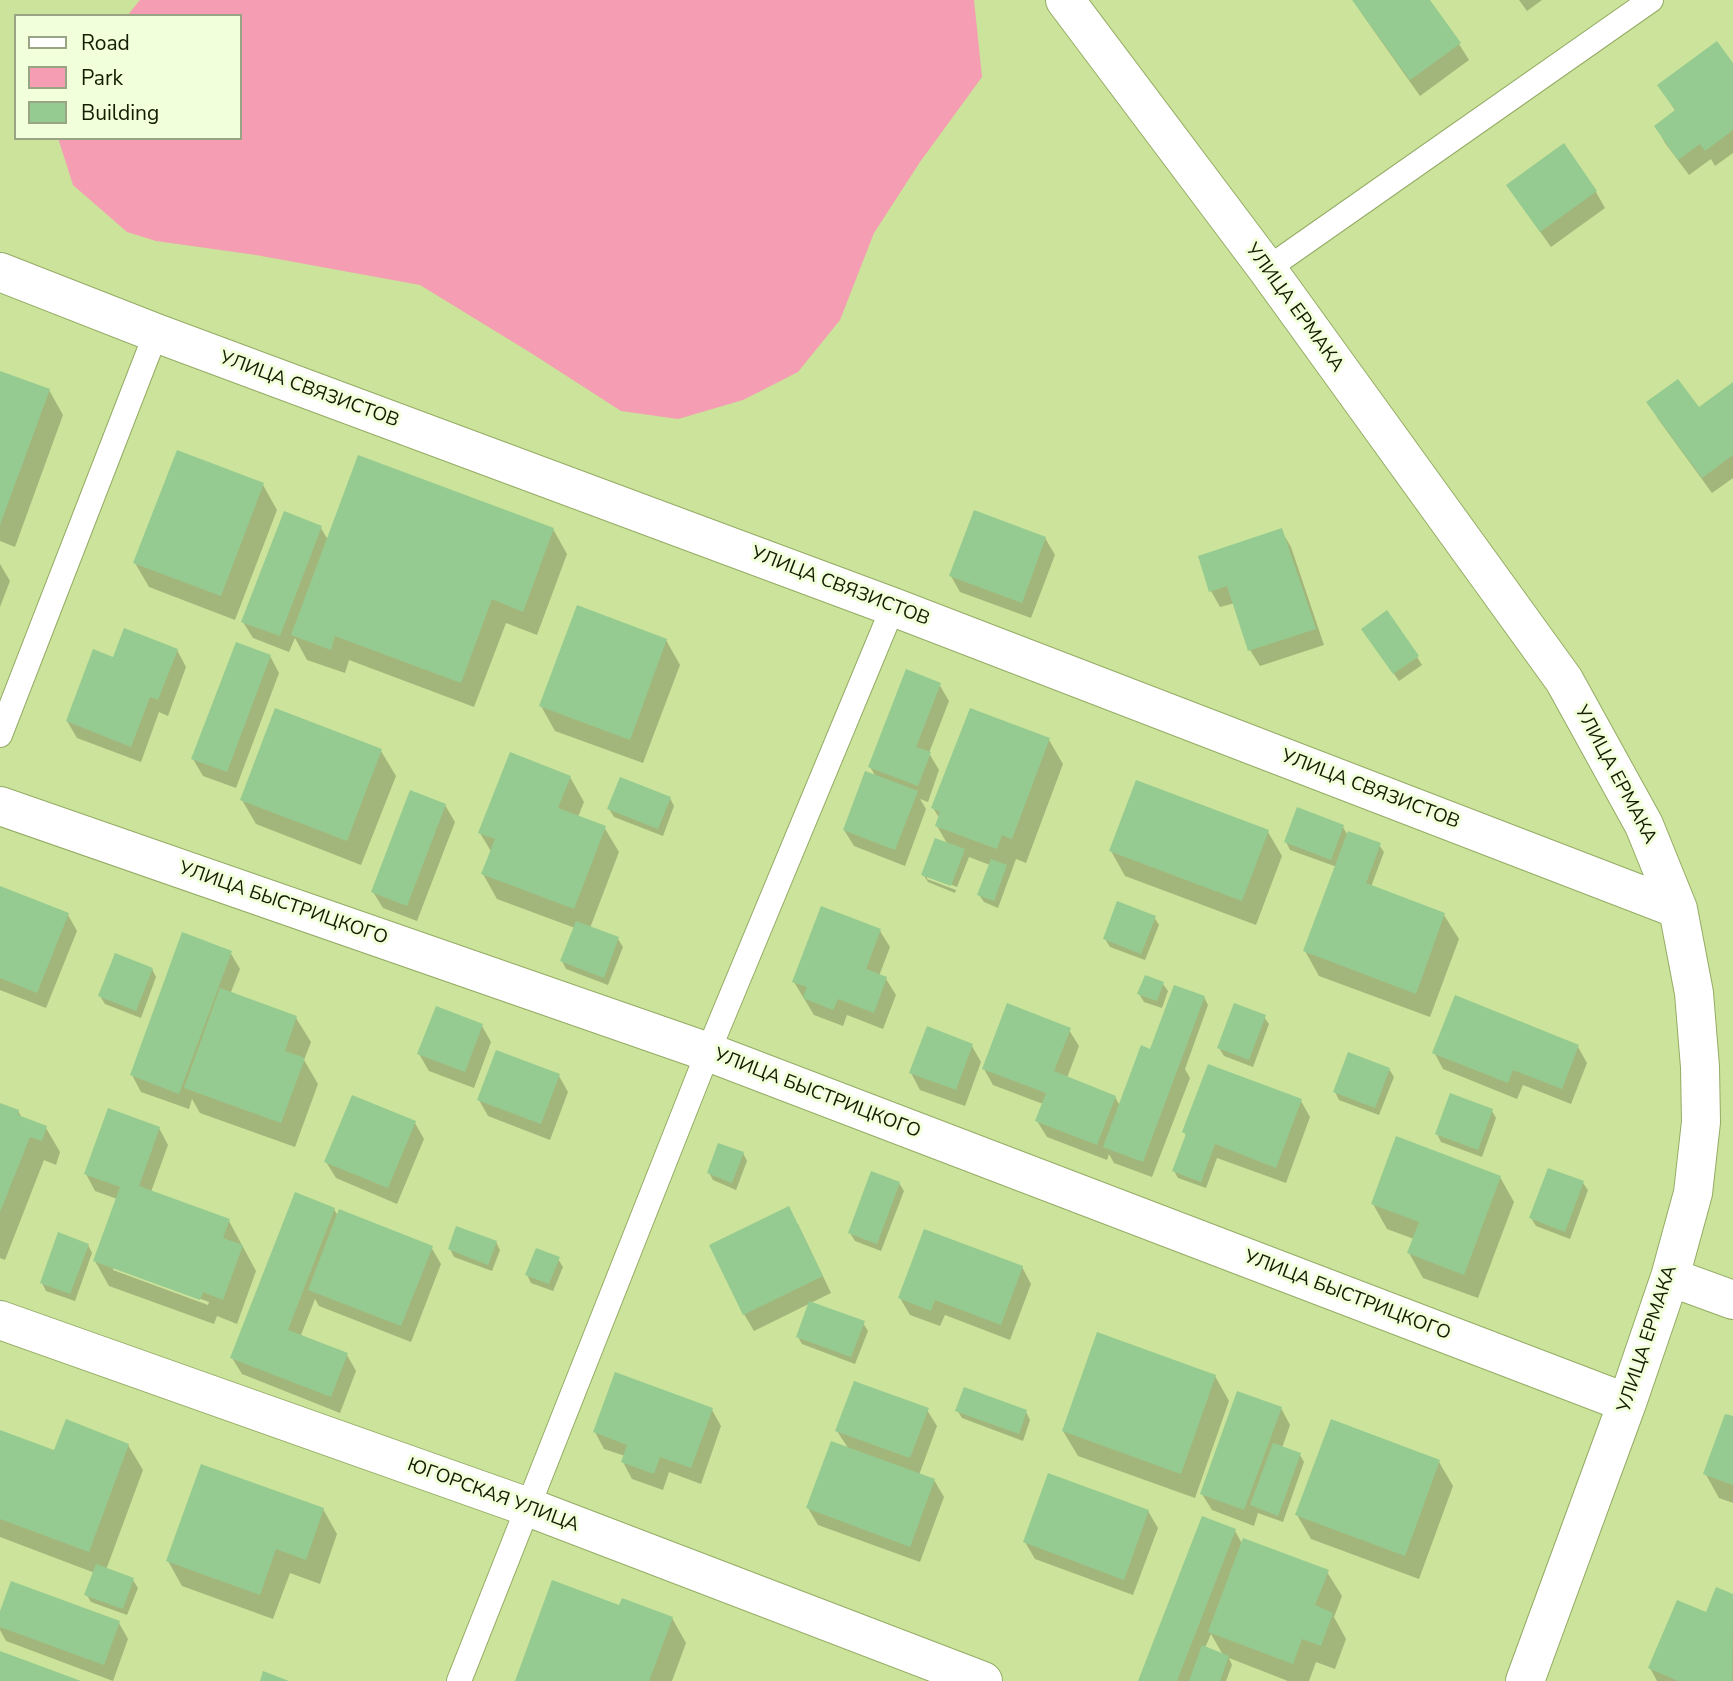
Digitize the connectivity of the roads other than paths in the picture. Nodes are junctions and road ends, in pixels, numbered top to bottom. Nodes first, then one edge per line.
1 (1065, 0) edge
2 (1651, 0) edge
3 (1267, 270) junction
4 (0, 272) edge
5 (156, 333) junction
6 (893, 607) junction
7 (0, 735) edge
8 (0, 806) edge
9 (1678, 909) junction
10 (708, 1052) junction
11 (1671, 1277) junction
12 (1733, 1300) edge
13 (0, 1320) edge
14 (1627, 1403) junction
15 (527, 1507) junction
16 (459, 1681) edge
17 (983, 1681) edge
18 (1525, 1681) edge

1 - 3 street, УЛИЦА ЕРМАКА
2 - 3 lane
3 - 9 street, УЛИЦА ЕРМАКА
4 - 5 street, УЛИЦА СВЯЗИСТОВ
5 - 6 street, УЛИЦА СВЯЗИСТОВ
5 - 7 lane
6 - 9 street, УЛИЦА СВЯЗИСТОВ
6 - 10 lane
8 - 10 street, УЛИЦА БЫСТРИЦКОГО
9 - 11 street, УЛИЦА ЕРМАКА
10 - 14 street, УЛИЦА БЫСТРИЦКОГО
10 - 15 lane
11 - 12 street
11 - 14 street, УЛИЦА ЕРМАКА
13 - 15 street, ЮГОРСКАЯ УЛИЦА
14 - 18 street, УЛИЦА ЕРМАКА
15 - 16 lane
15 - 17 street, ЮГОРСКАЯ УЛИЦА

